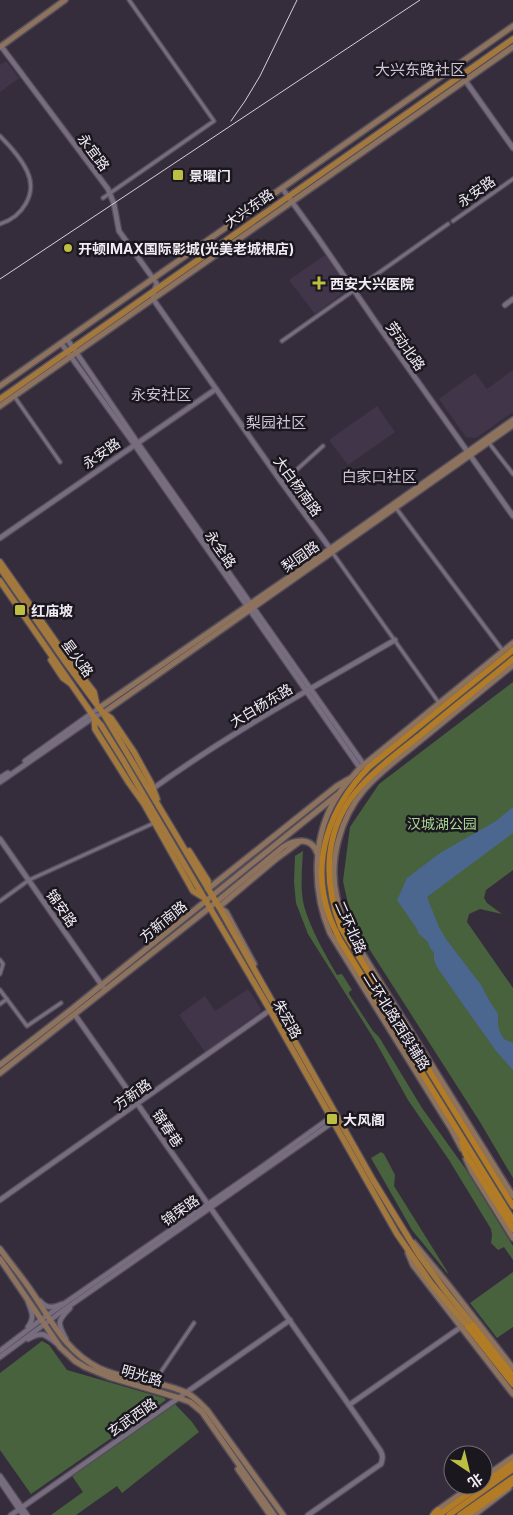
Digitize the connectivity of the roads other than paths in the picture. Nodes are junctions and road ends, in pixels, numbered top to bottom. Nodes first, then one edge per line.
1 (65, 0) edge
2 (129, 0) edge
3 (513, 26) edge
4 (513, 37) edge
5 (1, 47) edge
6 (513, 47) edge
7 (455, 66) junction
8 (462, 76) junction
9 (0, 136) edge
10 (513, 148) edge
11 (513, 179) edge
12 (110, 193) junction
13 (285, 193) junction
14 (103, 198) dead end
15 (292, 203) junction
16 (453, 221) dead end
17 (0, 224) edge
18 (448, 224) dead end
19 (155, 282) junction
20 (154, 291) junction
21 (354, 291) junction
22 (513, 299) edge
23 (153, 300) junction
24 (505, 305) dead end
25 (282, 341) dead end
26 (69, 348) junction
27 (0, 386) edge
28 (216, 389) junction
29 (0, 394) edge
30 (14, 396) junction
31 (0, 399) edge
32 (0, 406) edge
33 (513, 420) edge
34 (513, 425) edge
35 (488, 442) junction
36 (135, 443) junction
37 (323, 446) dead end
38 (469, 453) junction
39 (60, 462) dead end
40 (513, 474) edge
41 (282, 483) junction
42 (395, 507) junction
43 (513, 516) edge
44 (0, 538) edge
45 (331, 550) junction
46 (0, 565) edge
47 (0, 581) edge
48 (0, 586) edge
49 (250, 607) junction
50 (41, 624) junction
51 (395, 640) junction
52 (513, 643) edge
53 (56, 649) junction
54 (513, 650) edge
55 (503, 651) junction
56 (513, 659) edge
57 (70, 660) junction
58 (513, 665) edge
59 (72, 684) junction
60 (308, 690) junction
61 (440, 703) junction
62 (99, 709) junction
63 (93, 715) junction
64 (362, 766) junction
65 (354, 775) junction
66 (0, 778) edge
67 (0, 782) edge
68 (152, 790) junction
69 (339, 793) junction
70 (140, 795) junction
71 (154, 823) junction
72 (0, 839) edge
73 (318, 855) junction
74 (29, 880) junction
75 (208, 889) junction
76 (212, 896) junction
77 (203, 899) junction
78 (0, 900) edge
79 (217, 905) junction
80 (209, 908) junction
81 (0, 960) edge
82 (0, 974) edge
83 (102, 985) junction
84 (0, 990) edge
85 (106, 990) junction
86 (7, 1000) junction
87 (61, 1003) dead end
88 (0, 1004) edge
89 (276, 1006) junction
90 (270, 1010) junction
91 (75, 1015) junction
92 (0, 1065) edge
93 (0, 1073) edge
94 (138, 1104) junction
95 (332, 1120) junction
96 (459, 1137) junction
97 (465, 1153) junction
98 (470, 1167) junction
99 (513, 1196) edge
100 (0, 1200) edge
101 (209, 1206) junction
102 (513, 1206) edge
103 (513, 1220) edge
104 (513, 1229) edge
105 (409, 1238) junction
106 (513, 1238) edge
107 (0, 1249) edge
108 (0, 1259) edge
109 (33, 1293) junction
110 (25, 1297) junction
111 (77, 1298) junction
112 (46, 1320) junction
113 (290, 1320) junction
114 (194, 1323) dead end
115 (467, 1326) junction
116 (20, 1336) junction
117 (69, 1345) junction
118 (14, 1346) junction
119 (60, 1347) junction
120 (0, 1351) edge
121 (0, 1357) edge
122 (512, 1367) edge
123 (513, 1376) edge
124 (154, 1382) junction
125 (513, 1384) edge
126 (150, 1388) junction
127 (187, 1393) junction
128 (513, 1394) edge
129 (179, 1398) junction
130 (349, 1404) junction
131 (221, 1440) junction
132 (513, 1457) edge
133 (240, 1461) junction
134 (513, 1463) edge
135 (513, 1469) edge
136 (493, 1471) edge
137 (0, 1476) edge
138 (493, 1477) edge
139 (513, 1478) edge
140 (0, 1482) edge
141 (513, 1485) edge
142 (460, 1495) edge
143 (469, 1495) edge
144 (21, 1508) junction
145 (439, 1512) edge
146 (448, 1512) edge
147 (458, 1512) edge
148 (11, 1515) edge
149 (23, 1515) edge
150 (27, 1515) edge
151 (270, 1515) edge
152 (274, 1515) edge
153 (281, 1515) edge
154 (308, 1515) edge
155 (432, 1515) edge
156 (467, 1515) edge
157 (474, 1515) edge

1 - 5 main road
2 - 12 street
3 - 7 main road
4 - 8 main road, 大兴东路
5 - 12 street, 永宜路
6 - 8 main road
7 - 8 street
7 - 13 main road
8 - 10 street
8 - 13 main road, 大兴东路
8 - 15 main road
9 - 17 street
11 - 16 street, 永安路
12 - 14 street
12 - 19 street, 永宜路
13 - 15 street, 劳动北路
13 - 19 main road, 大兴东路
13 - 20 main road, 大兴东路
15 - 21 street, 劳动北路
15 - 23 main road
18 - 21 street
19 - 20 street
19 - 26 main road, 大兴东路
20 - 23 street
20 - 26 main road, 大兴东路
21 - 25 street
21 - 38 street, 劳动北路
22 - 24 street
23 - 26 main road
23 - 28 street, 大白杨南路
26 - 27 main road
26 - 29 main road, 大兴东路
26 - 30 main road
26 - 31 main road, 大兴东路
26 - 36 street, 永全路
28 - 36 street, 永安路
28 - 41 street, 大白杨南路
30 - 32 main road
30 - 39 street
33 - 38 main road, 梨园路
34 - 35 main road, 梨园路
35 - 38 main road, 梨园路
35 - 40 street
36 - 44 street, 永安路
36 - 49 street, 永全路
37 - 41 street
38 - 42 main road, 梨园路
38 - 43 street, 劳动北路
38 - 45 main road, 梨园路
41 - 45 street, 大白杨南路
42 - 45 main road, 梨园路
42 - 55 street
45 - 49 main road, 梨园路
45 - 51 street, 大白杨南路
46 - 50 main road, 星火路
47 - 59 main road, 星火路
48 - 59 main road
49 - 60 street, 永全路
49 - 62 main road, 梨园路
50 - 53 main road, 星火路
50 - 57 main road
51 - 60 street, 大白杨东路
51 - 61 street, 大白杨南路
52 - 55 main road, 二环北路西段辅路
53 - 57 main road
53 - 62 main road, 星火路
54 - 96 highway, 二环北路
55 - 61 main road, 二环北路西段辅路
56 - 102 highway, 二环北路
57 - 62 main road
58 - 99 main road, 二环北路西段辅路
59 - 63 main road, 星火路
60 - 64 street, 永全路
60 - 68 street, 大白杨东路
61 - 64 main road, 二环北路西段辅路
62 - 63 street
62 - 68 main road, 朱宏路
63 - 66 street
63 - 67 street
63 - 70 main road, 朱宏路
64 - 65 main road, 二环北路西段辅路
65 - 69 main road, 二环北路西段辅路
65 - 75 main road
68 - 70 street, 大白杨东路
68 - 75 main road, 朱宏路
69 - 73 main road, 二环北路西段辅路
69 - 76 main road, 方新南路
70 - 71 main road
70 - 77 main road, 朱宏路
71 - 74 street
71 - 77 main road
72 - 74 street, 锦安路
73 - 79 main road, 方新南路
73 - 96 main road, 二环北路西段辅路
74 - 78 street
74 - 83 street, 锦安路
75 - 76 main road, 朱宏路
76 - 77 main road, 方新南路
76 - 79 main road, 朱宏路
77 - 80 main road, 朱宏路
77 - 83 main road, 方新南路
79 - 80 main road, 方新南路
79 - 89 main road, 朱宏路
80 - 85 main road, 方新南路
80 - 90 main road, 朱宏路
81 - 82 street
83 - 85 street, 锦安路
83 - 92 main road, 方新南路
84 - 86 street
85 - 91 main road, 方新南路
86 - 87 street
86 - 88 street
89 - 90 street, 方新路
89 - 105 main road, 朱宏路
90 - 94 street, 方新路
90 - 95 main road, 朱宏路
91 - 93 main road, 方新南路
91 - 94 street, 锦春巷
94 - 100 street, 方新路
94 - 101 street, 锦春巷
95 - 101 street, 锦荣路
95 - 115 main road, 朱宏路
96 - 97 highway
96 - 98 main road, 二环北路西段辅路
96 - 103 highway, 二环北路
97 - 98 main road
97 - 104 highway
98 - 106 main road, 二环北路西段辅路
101 - 111 street, 锦荣路
101 - 113 street
105 - 115 main road, 朱宏路
105 - 122 main road, 朱宏路
107 - 109 main road, 明光路
108 - 110 main road, 明光路
109 - 111 street
109 - 112 main road, 明光路
110 - 112 main road, 明光路
110 - 116 street
111 - 112 street, 锦荣路
111 - 117 street
112 - 116 street
112 - 117 main road, 明光路
112 - 118 street
112 - 119 main road, 明光路
113 - 127 street, 玄武西路
113 - 130 street
114 - 124 street
115 - 123 highway
115 - 125 highway
115 - 128 main road
115 - 130 street
116 - 120 street
117 - 124 main road, 明光路
118 - 119 street
118 - 121 street
119 - 126 main road, 明光路
124 - 126 street
124 - 127 main road, 明光路
126 - 129 main road, 明光路
127 - 129 street, 玄武西路
127 - 133 main road, 明光路
129 - 131 main road, 明光路
129 - 144 street, 玄武西路
130 - 154 street
131 - 133 main road, 明光路
131 - 151 main road
132 - 136 main road
133 - 152 main road, 明光路
133 - 153 main road
134 - 138 highway
135 - 147 highway
137 - 144 street
139 - 147 highway
140 - 144 street
141 - 156 highway
141 - 157 main road
142 - 145 main road
143 - 146 highway
144 - 148 street, 玄武西路
144 - 149 street
144 - 150 street
145 - 146 highway
145 - 155 highway
146 - 147 highway

